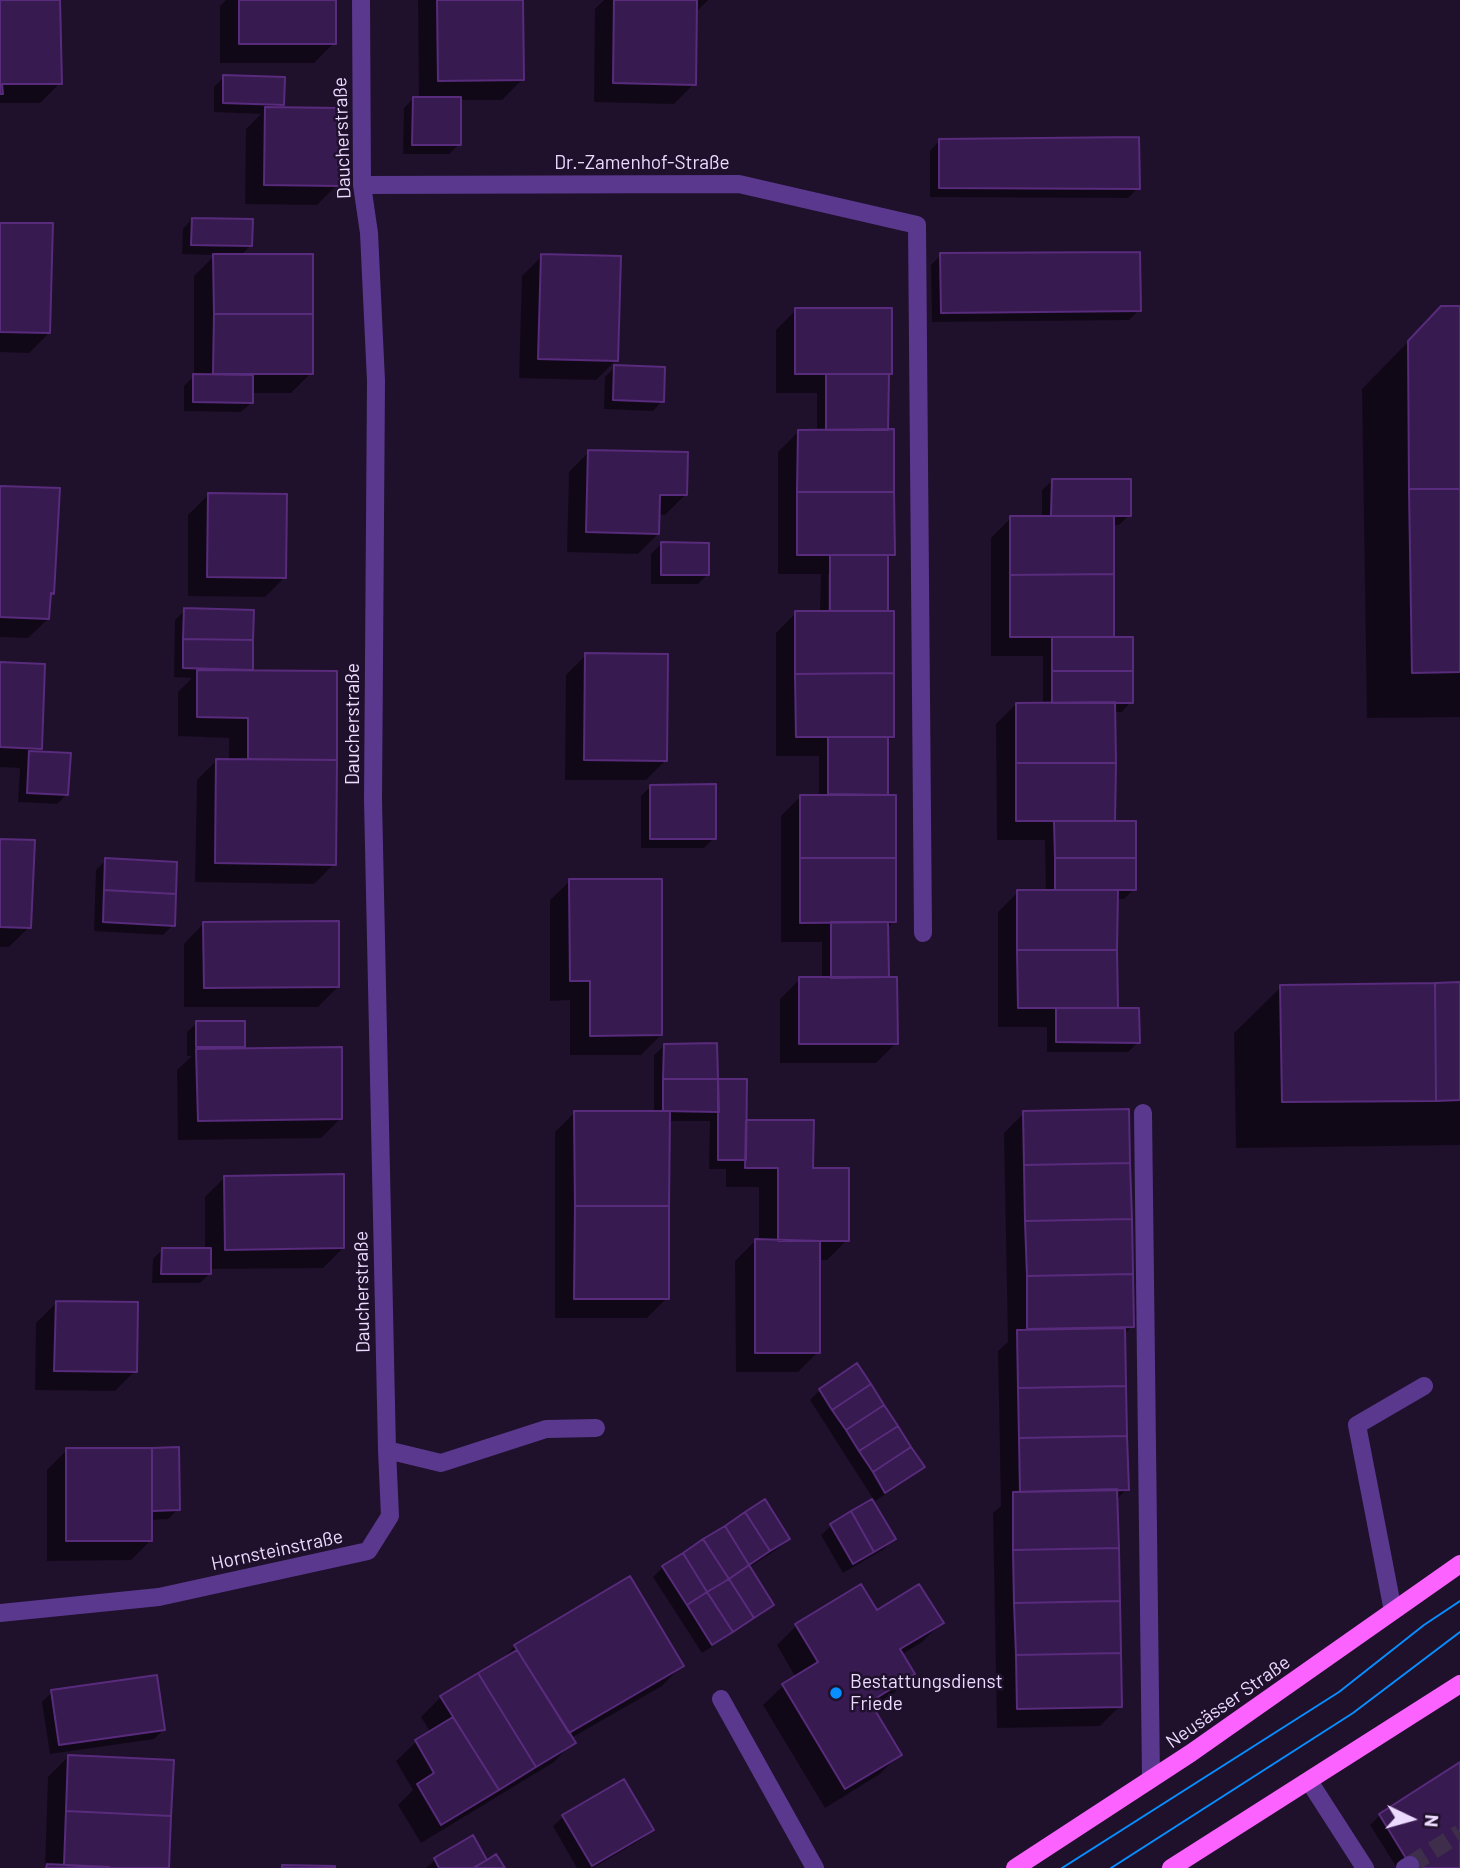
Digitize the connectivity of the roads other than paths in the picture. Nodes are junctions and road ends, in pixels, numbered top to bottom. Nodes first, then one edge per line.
1 (361, 0) edge
2 (362, 185) junction
3 (923, 933) dead end
4 (1143, 1113) dead end
5 (1424, 1386) dead end
6 (596, 1428) dead end
7 (387, 1450) junction
8 (1460, 1564) edge
9 (1393, 1611) junction
10 (0, 1614) edge
11 (1460, 1684) edge
12 (721, 1699) dead end
13 (1151, 1779) junction
14 (1309, 1781) junction
15 (815, 1868) edge
16 (1015, 1868) edge
17 (1171, 1868) edge
18 (1365, 1868) edge

1 - 2 street, Daucherstraße
2 - 3 street, Dr.-Zamenhof-Straße
2 - 7 street, Daucherstraße
4 - 13 street
5 - 9 street
6 - 7 street
7 - 10 street, Hornsteinstraße
8 - 9 main road, Neusässer Straße
9 - 13 main road, Neusässer Straße
11 - 14 main road
12 - 15 street
13 - 16 main road, Neusässer Straße
14 - 17 main road
14 - 18 street

